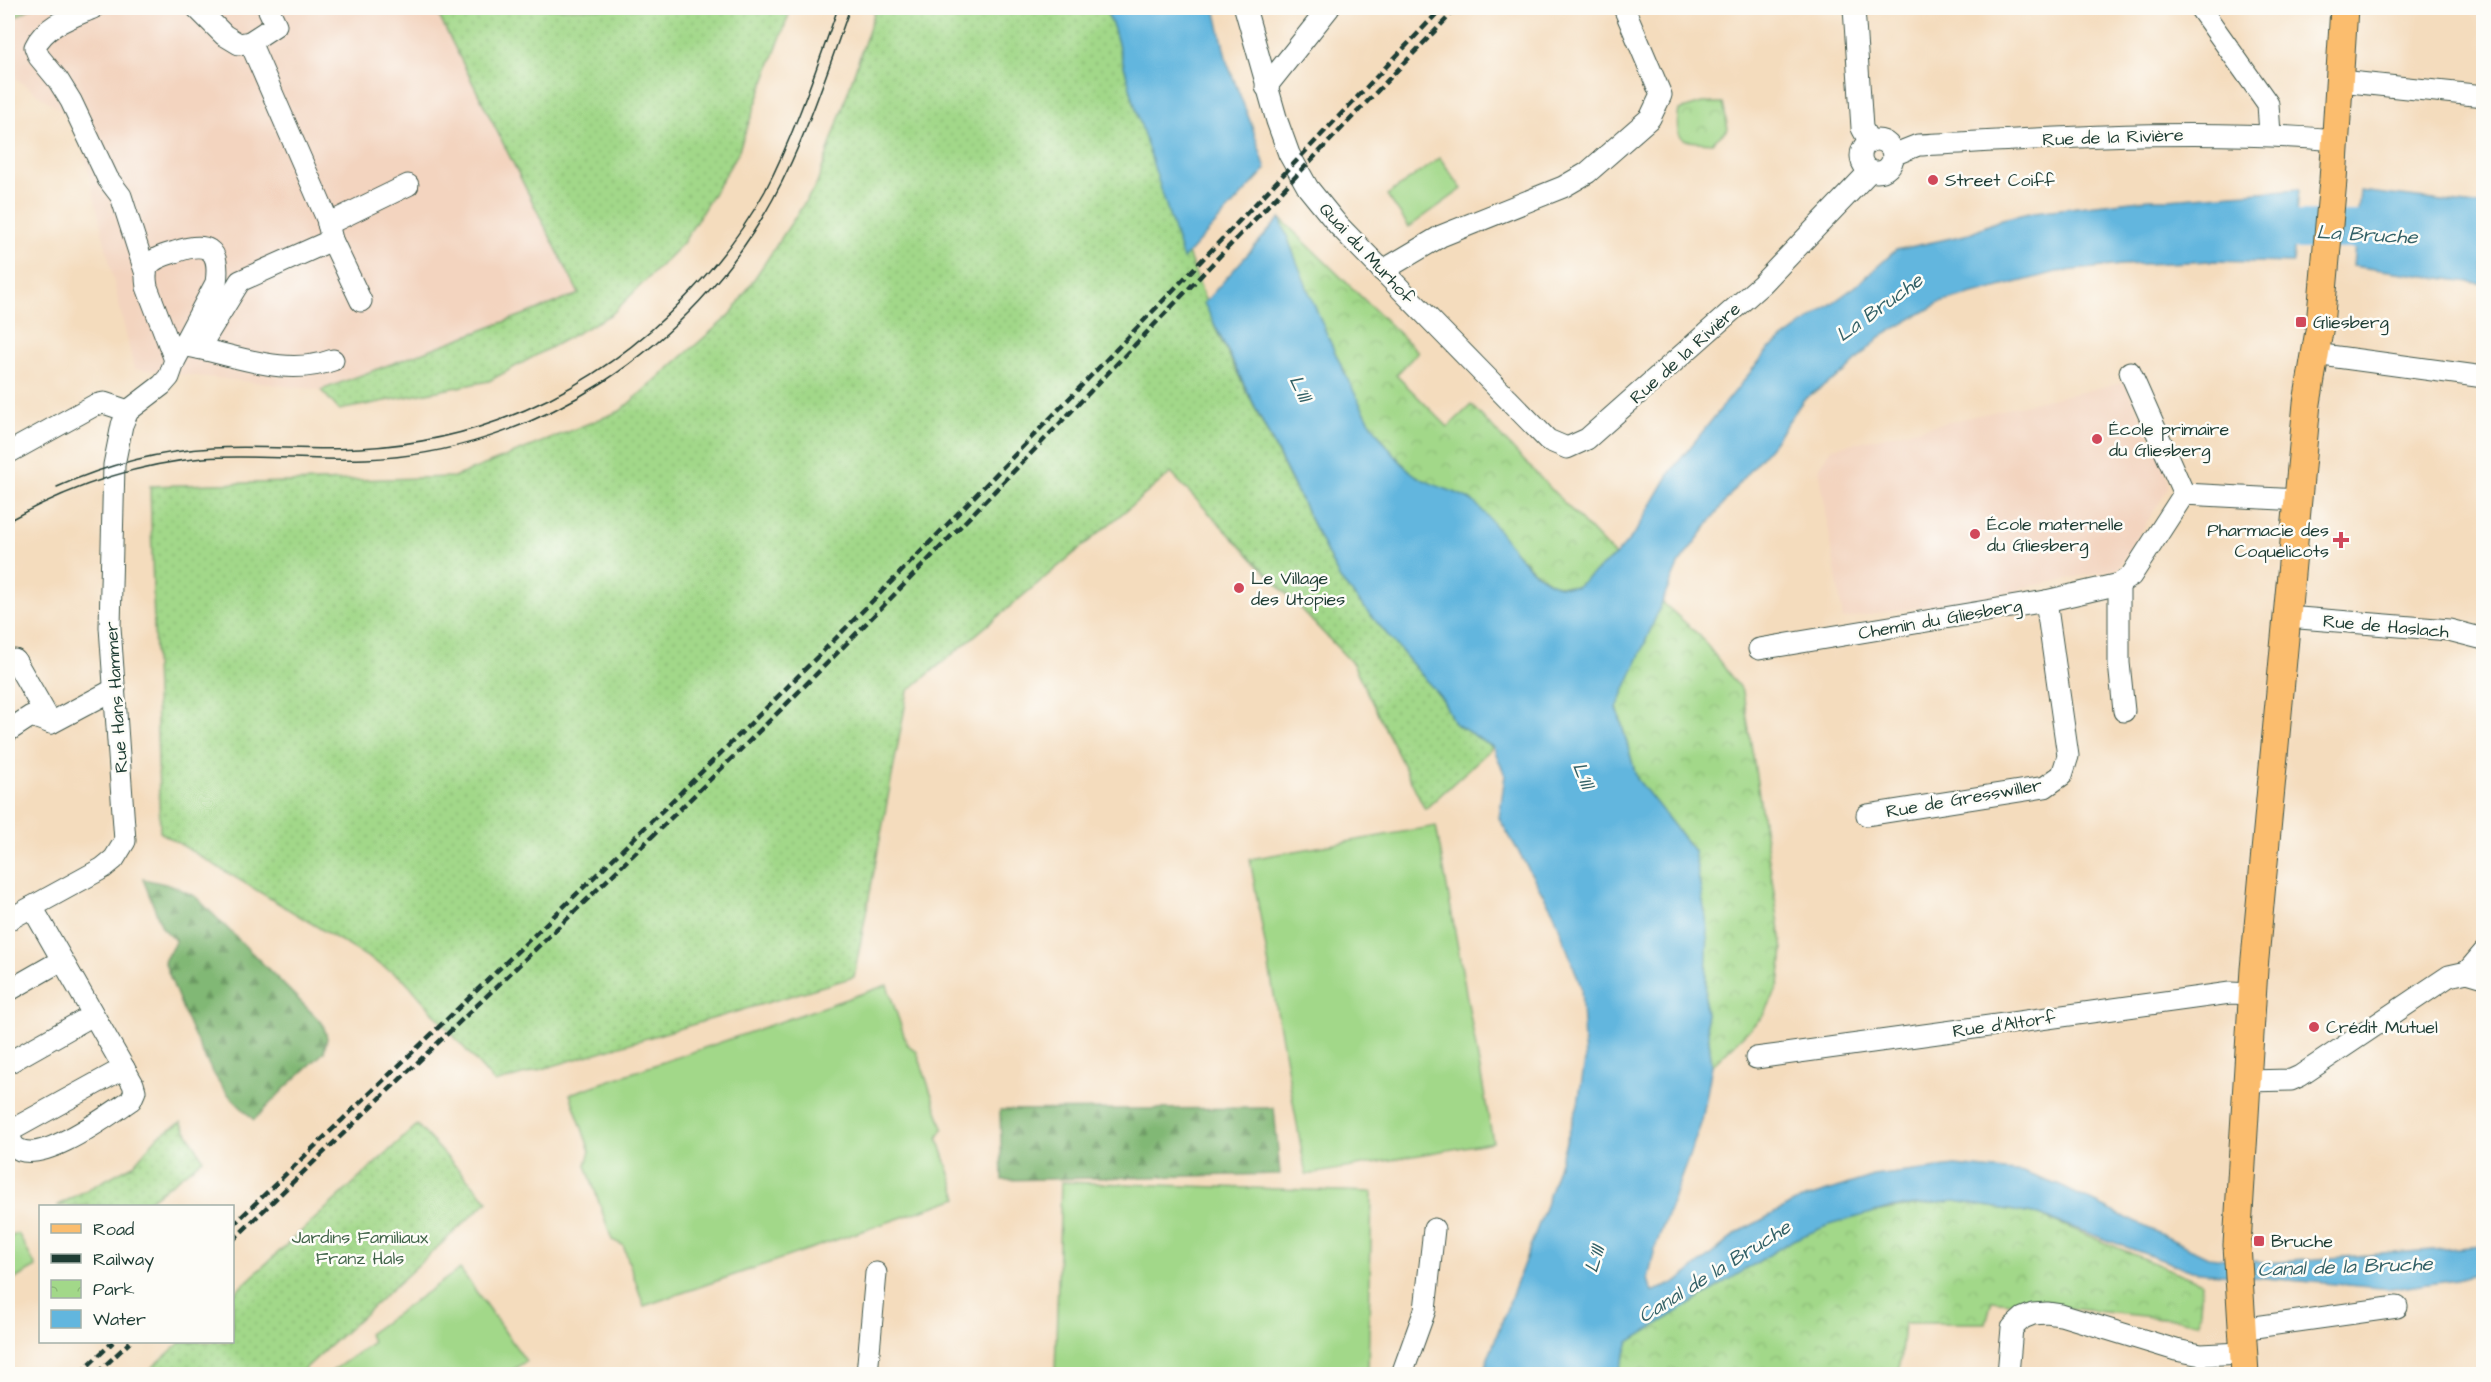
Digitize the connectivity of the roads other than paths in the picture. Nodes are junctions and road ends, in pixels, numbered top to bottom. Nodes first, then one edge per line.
1 (93, 8) edge
2 (197, 8) edge
3 (268, 8) edge
4 (1245, 8) edge
5 (1329, 8) edge
6 (1624, 8) edge
7 (1854, 8) edge
8 (2200, 8) edge
9 (2344, 8) edge
10 (250, 42) junction
11 (2340, 81) junction
12 (1266, 87) junction
13 (2484, 96) edge
14 (2271, 134) junction
15 (2336, 140) junction
16 (1869, 141) junction
17 (1893, 155) junction
18 (1870, 171) junction
19 (408, 185) dead end
20 (330, 232) junction
21 (1382, 271) junction
22 (146, 274) junction
23 (361, 301) dead end
24 (186, 352) junction
25 (2315, 354) junction
26 (333, 360) dead end
27 (2130, 372) dead end
28 (2484, 377) edge
29 (128, 411) junction
30 (1567, 448) joint
31 (8, 453) edge
32 (2184, 494) junction
33 (2298, 500) junction
34 (2119, 584) junction
35 (2046, 601) junction
36 (2287, 617) junction
37 (2484, 639) edge
38 (1759, 649) dead end
39 (10, 658) edge
40 (115, 689) junction
41 (2124, 711) dead end
42 (51, 723) junction
43 (8, 731) edge
44 (1867, 815) dead end
45 (32, 907) junction
46 (8, 921) edge
47 (2484, 952) edge
48 (62, 960) junction
49 (2475, 974) edge
50 (8, 991) edge
51 (2253, 994) junction
52 (93, 1015) junction
53 (1756, 1058) dead end
54 (8, 1063) edge
55 (124, 1068) junction
56 (2247, 1081) junction
57 (8, 1133) edge
58 (1434, 1229) dead end
59 (876, 1273) dead end
60 (2397, 1307) dead end
61 (2243, 1352) edge
62 (867, 1374) edge
63 (1402, 1374) edge
64 (2008, 1374) edge

1 - 22 street
2 - 10 street
3 - 10 street
4 - 12 street, Quai du Murhof
5 - 12 street
6 - 21 street
7 - 16 street
8 - 14 street
9 - 11 main road
10 - 20 street
11 - 13 street
11 - 15 main road
12 - 21 street, Quai du Murhof
14 - 15 street, Rue de la Rivière
14 - 17 street, Rue de la Rivière
15 - 25 main road
16 - 17 street
16 - 18 street
17 - 18 street
18 - 30 street, Rue de la Rivière
19 - 20 street
20 - 23 street
20 - 24 street
21 - 30 street, Quai du Murhof
22 - 24 street
22 - 24 street
24 - 26 street
24 - 29 street
25 - 28 street
25 - 33 main road
27 - 32 street
29 - 31 street
29 - 40 street, Rue Hans Hammer
32 - 33 street
32 - 34 street
33 - 36 main road
34 - 35 street, Chemin du Gliesberg
34 - 41 street
35 - 38 street, Chemin du Gliesberg
35 - 44 street, Rue de Gresswiller
36 - 37 street, Rue de Haslach
36 - 51 main road
39 - 42 street
40 - 42 street
40 - 45 street, Rue Hans Hammer
42 - 43 street
45 - 46 street, Rue Hans Hammer
45 - 48 street
47 - 49 street
48 - 50 street
48 - 52 street
49 - 56 street
51 - 53 street, Rue d'Altorf
51 - 56 main road
52 - 54 street
52 - 55 street
55 - 57 street
55 - 57 street
56 - 61 main road
58 - 63 street
59 - 62 street
60 - 61 street
61 - 64 street

